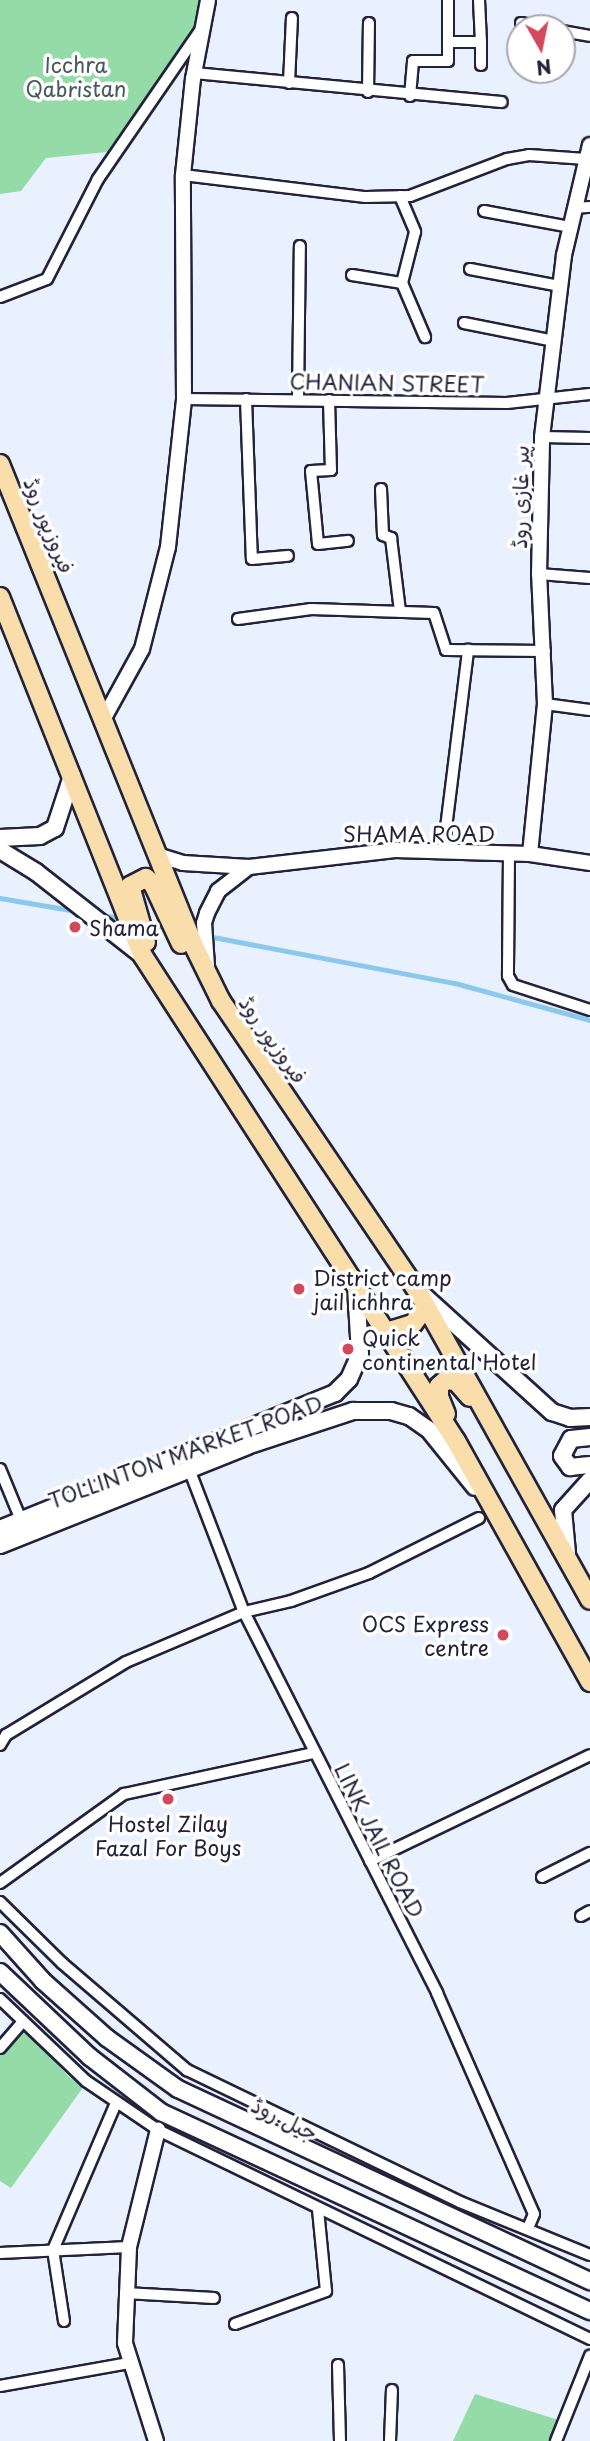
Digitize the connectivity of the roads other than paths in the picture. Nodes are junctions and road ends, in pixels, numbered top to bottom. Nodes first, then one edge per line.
1 (208, 0) edge
2 (448, 0) edge
3 (479, 0) edge
4 (292, 18) dead end
5 (369, 23) dead end
6 (201, 29) junction
7 (449, 42) junction
8 (481, 43) junction
9 (481, 65) dead end
10 (194, 73) junction
11 (289, 83) junction
12 (368, 92) junction
13 (410, 96) junction
14 (502, 102) dead end
15 (588, 152) edge
16 (183, 175) junction
17 (400, 196) junction
18 (590, 207) edge
19 (574, 208) junction
20 (484, 211) dead end
21 (570, 227) junction
22 (299, 246) dead end
23 (470, 269) dead end
24 (352, 275) dead end
25 (402, 284) junction
26 (561, 286) junction
27 (0, 297) edge
28 (464, 323) dead end
29 (425, 337) dead end
30 (554, 341) junction
31 (590, 394) edge
32 (184, 399) junction
33 (246, 399) junction
34 (298, 399) junction
35 (329, 400) junction
36 (545, 400) junction
37 (542, 437) junction
38 (590, 438) edge
39 (0, 464) edge
40 (382, 489) dead end
41 (348, 541) dead end
42 (288, 556) dead end
43 (539, 574) junction
44 (590, 578) edge
45 (2, 606) edge
46 (400, 611) junction
47 (238, 619) dead end
48 (468, 650) junction
49 (545, 651) junction
50 (545, 704) junction
51 (590, 710) edge
52 (104, 718) junction
53 (72, 776) junction
54 (0, 838) edge
55 (0, 850) edge
56 (443, 852) junction
57 (530, 854) junction
58 (157, 855) junction
59 (509, 855) junction
60 (590, 863) edge
61 (249, 867) junction
62 (128, 939) junction
63 (199, 946) junction
64 (158, 983) junction
65 (221, 1001) junction
66 (590, 1010) edge
67 (356, 1286) junction
68 (421, 1298) junction
69 (386, 1332) junction
70 (590, 1417) edge
71 (241, 1430) junction
72 (590, 1437) edge
73 (456, 1441) junction
74 (247, 1446) junction
75 (506, 1448) junction
76 (590, 1465) edge
77 (0, 1469) edge
78 (189, 1469) junction
79 (590, 1480) edge
80 (479, 1518) dead end
81 (20, 1520) junction
82 (505, 1524) junction
83 (0, 1529) edge
84 (0, 1545) edge
85 (567, 1556) junction
86 (590, 1600) edge
87 (244, 1612) junction
88 (590, 1682) edge
89 (0, 1745) edge
90 (314, 1753) junction
91 (590, 1755) edge
92 (590, 1853) edge
93 (370, 1861) junction
94 (542, 1877) dead end
95 (0, 1883) edge
96 (0, 1902) edge
97 (0, 1933) edge
98 (0, 1972) edge
99 (0, 1998) edge
100 (23, 2022) junction
101 (0, 2048) edge
102 (115, 2105) junction
103 (158, 2130) junction
104 (318, 2209) junction
105 (528, 2228) junction
106 (129, 2247) junction
107 (53, 2250) junction
108 (0, 2253) edge
109 (590, 2255) edge
110 (590, 2281) edge
111 (125, 2294) junction
112 (214, 2298) dead end
113 (590, 2311) edge
114 (64, 2321) dead end
115 (235, 2324) dead end
116 (590, 2339) edge
117 (590, 2356) edge
118 (128, 2363) junction
119 (338, 2365) dead end
120 (0, 2386) edge
121 (392, 2390) dead end
122 (156, 2441) edge
123 (340, 2441) edge
124 (390, 2441) edge
125 (556, 2441) edge

1 - 6 street
2 - 7 street
3 - 8 street
4 - 11 street
5 - 12 street
6 - 10 street
6 - 27 street
7 - 8 street
7 - 13 street
8 - 9 street
10 - 11 street
10 - 16 street
11 - 12 street
12 - 13 street
13 - 14 street
15 - 17 street
15 - 19 street, پیر غازی روڈ
16 - 17 street
16 - 32 street
17 - 25 street
18 - 19 street
19 - 21 street, پیر غازی روڈ
20 - 21 street
21 - 26 street, پیر غازی روڈ
22 - 34 street
23 - 26 street
24 - 25 street
25 - 29 street
26 - 30 street, پیر غازی روڈ
28 - 30 street
30 - 36 street, پیر غازی روڈ
31 - 36 street, CHANIAN STREET
32 - 33 street, CHANIAN STREET
32 - 52 street
33 - 34 street, CHANIAN STREET
33 - 42 street
34 - 35 street, CHANIAN STREET
35 - 36 street, CHANIAN STREET
35 - 41 street
36 - 37 street, پیر غازی روڈ
37 - 38 street
37 - 43 street, پیر غازی روڈ
39 - 52 main road, فیروزپور روڈ
40 - 46 street
43 - 44 street
43 - 49 street, پیر غازی روڈ
45 - 53 main road
46 - 47 street
46 - 48 street
48 - 49 street
48 - 56 street
49 - 50 street, پیر غازی روڈ
50 - 51 street
50 - 57 street, پیر غازی روڈ
52 - 58 main road, فیروزپور روڈ
53 - 54 main road
53 - 62 main road
55 - 62 main road
56 - 59 street, SHAMA ROAD
56 - 61 street, SHAMA ROAD
57 - 59 street, SHAMA ROAD
57 - 60 street, SHAMA ROAD
58 - 61 street, SHAMA ROAD
58 - 63 main road, فیروزپور روڈ
59 - 66 street
61 - 63 street, SHAMA ROAD
62 - 64 main road
63 - 65 main road, فیروزپور روڈ
64 - 65 main road
64 - 67 main road
65 - 68 main road, فیروزپور روڈ
67 - 69 main road
67 - 71 main road, TOLLINTON MARKET ROAD
68 - 69 main road
68 - 70 main road
68 - 75 main road, فیروزپور روڈ
69 - 73 main road
71 - 74 main road
71 - 81 main road, TOLLINTON MARKET ROAD
72 - 76 main road
73 - 75 main road
73 - 82 main road
74 - 78 main road, TOLLINTON MARKET ROAD
74 - 82 main road, TOLLINTON MARKET ROAD
75 - 85 main road, فیروزپور روڈ
77 - 81 street
78 - 84 main road, TOLLINTON MARKET ROAD
78 - 87 street, LINK JAIL ROAD
79 - 85 main road
80 - 87 street
81 - 83 main road, TOLLINTON MARKET ROAD
82 - 88 main road
85 - 86 main road, فیروزپور روڈ
87 - 89 street
87 - 90 street, LINK JAIL ROAD
90 - 93 street, LINK JAIL ROAD
90 - 95 street
91 - 93 street
92 - 94 street
93 - 105 street, LINK JAIL ROAD
96 - 105 street
97 - 110 main road, جیل روڈ
98 - 113 main road
99 - 100 street
100 - 101 street
100 - 102 street
102 - 103 street
102 - 107 street
103 - 104 street
103 - 106 street
104 - 115 street
104 - 116 street
105 - 109 street
106 - 107 street
106 - 111 street
107 - 108 street
107 - 114 street
111 - 112 street
111 - 118 street
117 - 125 street
118 - 120 street
118 - 122 street
119 - 123 street
121 - 124 street

